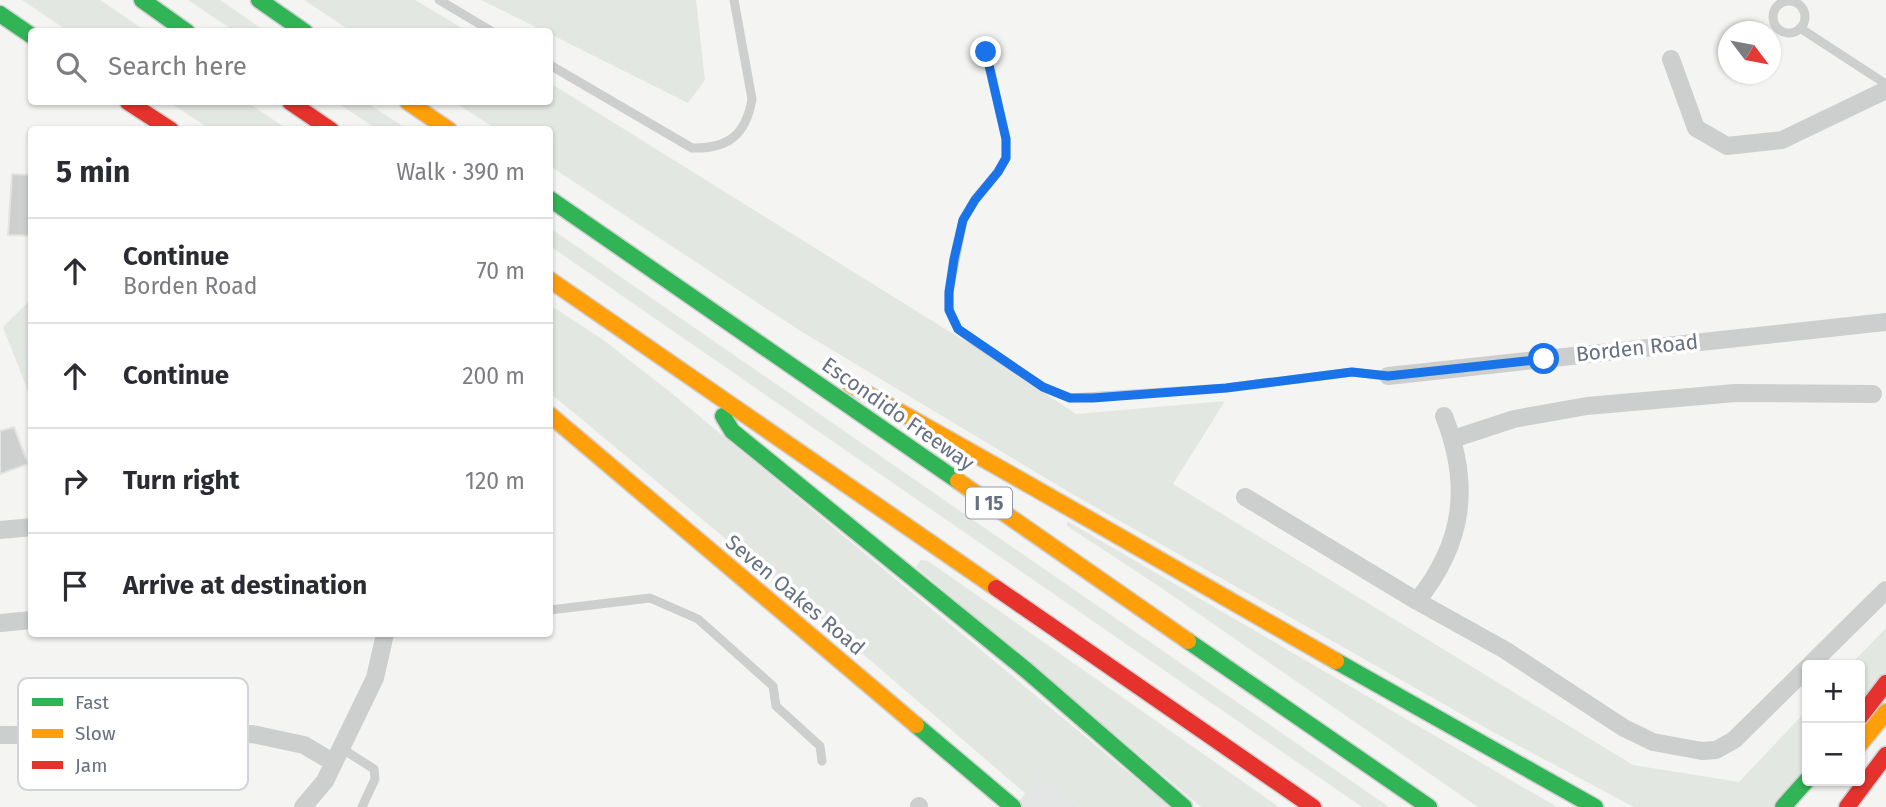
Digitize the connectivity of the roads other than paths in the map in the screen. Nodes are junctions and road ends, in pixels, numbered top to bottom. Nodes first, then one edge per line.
1 (142, 0) edge
2 (259, 0) edge
3 (439, 0) edge
4 (734, 0) edge
5 (0, 14) edge
6 (181, 28) edge
7 (299, 28) edge
8 (486, 28) edge
9 (1800, 28) dead end
10 (28, 33) edge
11 (994, 46) dead end
12 (1671, 59) dead end
13 (553, 67) edge
14 (1886, 84) edge
15 (1886, 90) edge
16 (132, 105) edge
17 (294, 105) edge
18 (412, 105) edge
19 (164, 126) edge
20 (325, 126) edge
21 (443, 126) edge
22 (553, 201) edge
23 (553, 282) edge
24 (719, 316) junction
25 (1886, 323) edge
26 (1388, 376) joint
27 (705, 387) junction
28 (1879, 394) edge
29 (1444, 416) dead end
30 (553, 418) edge
31 (564, 427) junction
32 (553, 436) edge
33 (1453, 439) junction
34 (1245, 497) dead end
35 (28, 527) edge
36 (0, 530) edge
37 (1886, 590) edge
38 (1417, 601) junction
39 (553, 610) edge
40 (28, 620) edge
41 (0, 623) edge
42 (384, 637) edge
43 (1816, 660) edge
44 (1802, 674) edge
45 (1886, 683) edge
46 (1865, 710) edge
47 (1886, 712) edge
48 (248, 734) edge
49 (0, 735) edge
50 (18, 735) edge
51 (1865, 738) edge
52 (1886, 755) edge
53 (337, 756) junction
54 (822, 761) dead end
55 (1813, 786) edge
56 (1814, 786) edge
57 (303, 807) edge
58 (362, 807) edge
59 (1013, 807) edge
60 (1184, 807) edge
61 (1313, 807) edge
62 (1429, 807) edge
63 (1595, 807) edge
64 (1783, 807) edge
65 (1804, 807) edge
66 (1847, 807) edge

1 - 6 main road
2 - 7 main road
3 - 8 lane
4 - 13 lane
5 - 10 main road
9 - 14 lane
11 - 26 lane
12 - 15 street
16 - 19 main road
17 - 20 main road
18 - 21 main road
22 - 24 main road, Escondido Freeway / I 15
23 - 27 main road
24 - 62 main road, Escondido Freeway / I 15
24 - 63 main road
25 - 26 street, Borden Road
27 - 60 main road
27 - 61 main road
28 - 33 street
29 - 33 street
30 - 31 main road, Seven Oakes Road
31 - 32 street
31 - 59 main road, Seven Oakes Road
33 - 38 street
34 - 38 street
35 - 36 street
37 - 43 street
38 - 44 street
39 - 54 lane
40 - 41 street
42 - 53 street
45 - 46 main road
47 - 51 main road
48 - 53 street
49 - 50 street
52 - 66 main road
53 - 57 street
53 - 58 lane
55 - 64 main road
56 - 65 main road

